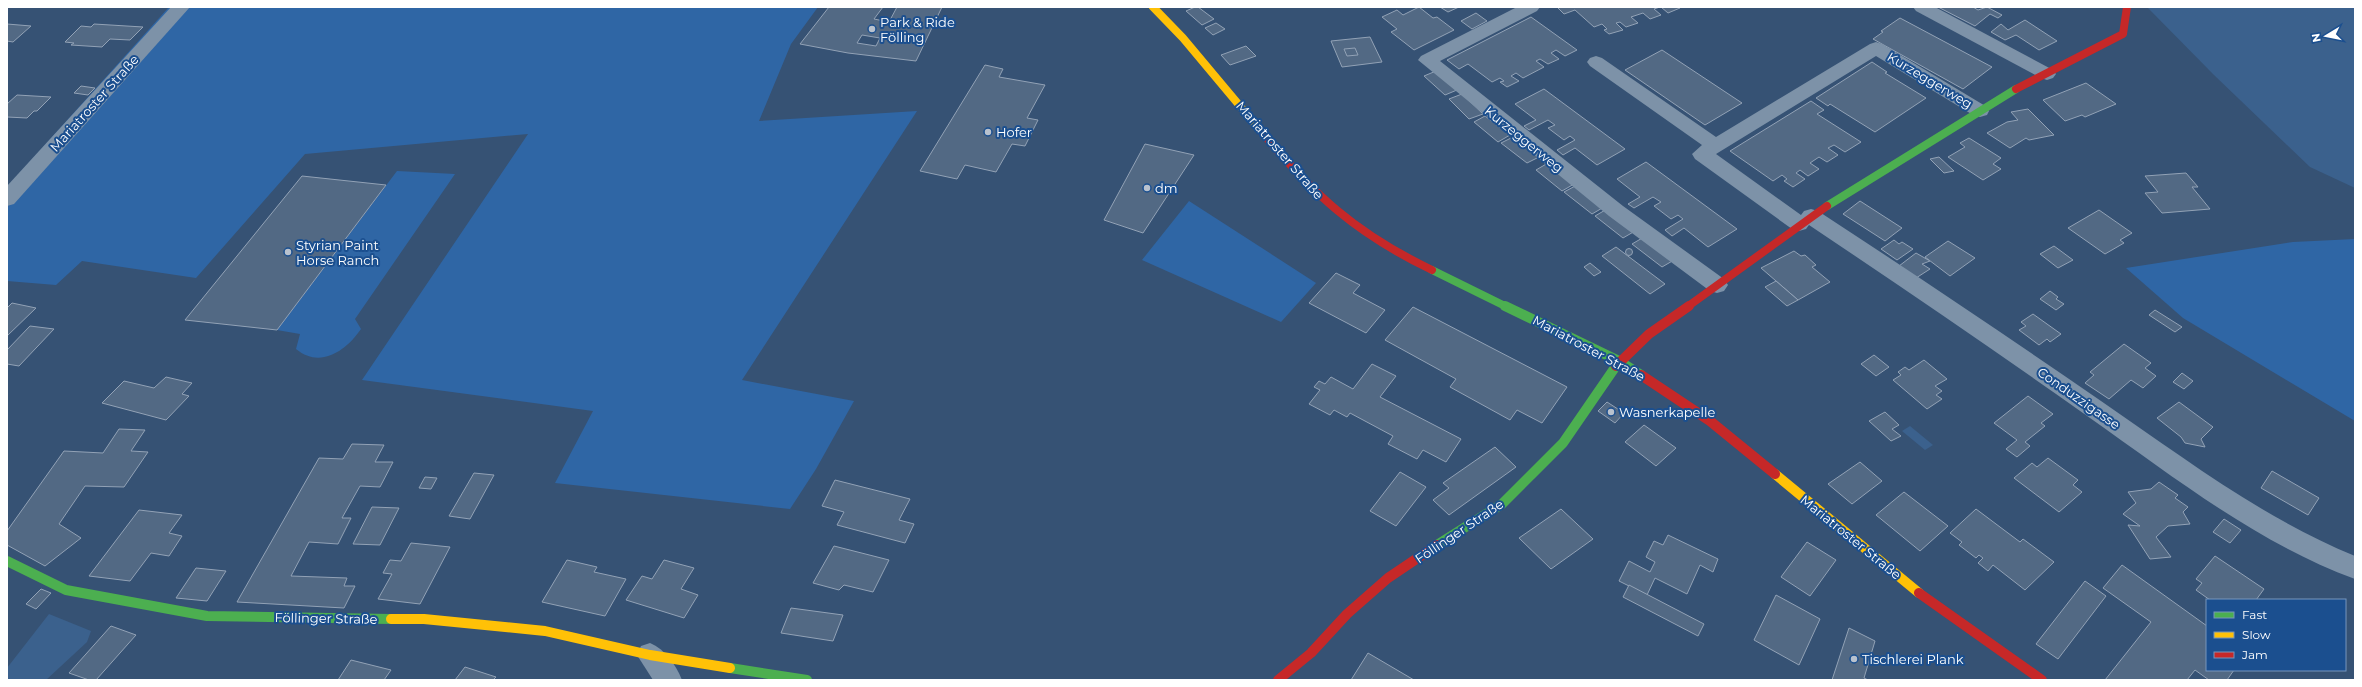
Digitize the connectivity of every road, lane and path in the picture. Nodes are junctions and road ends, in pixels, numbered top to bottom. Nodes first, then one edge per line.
1 (182, 7) edge
2 (1153, 7) edge
3 (1531, 7) edge
4 (1922, 7) edge
5 (2127, 7) edge
6 (1596, 62) dead end
7 (2047, 74) junction
8 (1980, 111) junction
9 (1715, 145) junction
10 (7, 199) edge
11 (1805, 220) junction
12 (1717, 285) junction
13 (1619, 361) junction
14 (7, 561) edge
15 (2355, 568) edge
16 (650, 655) junction
17 (668, 680) edge
18 (807, 680) edge
19 (1278, 680) edge
20 (2042, 680) edge

1 - 10 street, Mariatroster Straße
2 - 13 street, Mariatroster Straße
3 - 12 street, Kurzeggerweg
4 - 7 street
5 - 7 street, Kurzeggerweg
6 - 9 street
7 - 8 street, Kurzeggerweg
8 - 9 street, Kurzeggerweg
8 - 11 street, Kurzeggerweg
9 - 11 street, Kurzeggerweg
11 - 12 street, Kurzeggerweg
11 - 15 street, Conduzzigasse
12 - 13 street, Kurzeggerweg
13 - 19 street, Föllinger Straße
13 - 20 street, Mariatroster Straße
14 - 16 street, Föllinger Straße
16 - 17 street
16 - 18 street, Föllinger Straße

